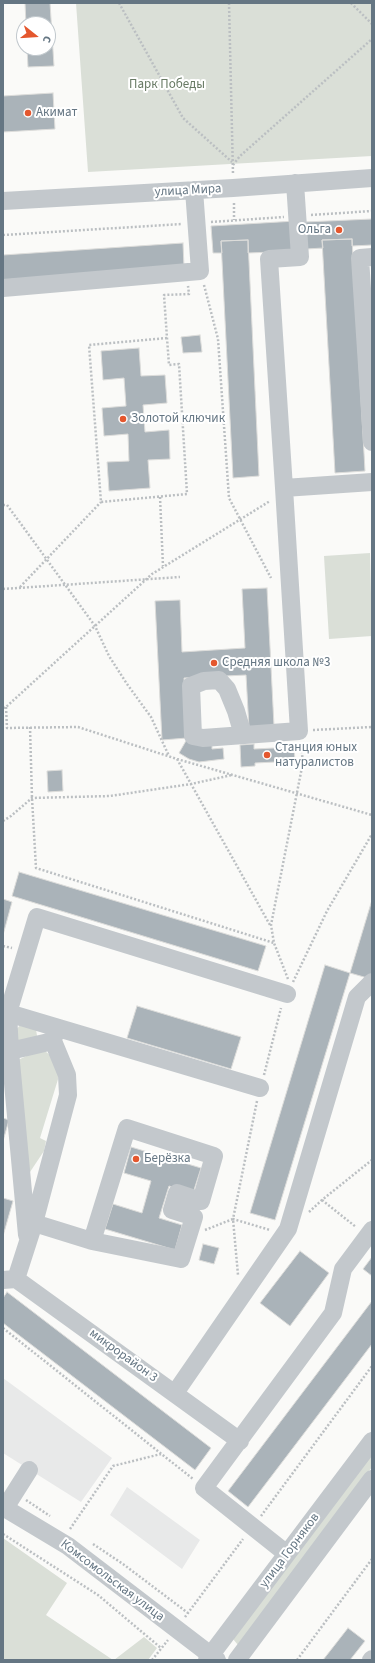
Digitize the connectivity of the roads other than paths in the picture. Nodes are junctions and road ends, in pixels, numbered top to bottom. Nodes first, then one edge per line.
1 (372, 178) edge
2 (295, 183) junction
3 (194, 190) junction
4 (3, 201) edge
5 (372, 257) edge
6 (3, 288) edge
7 (372, 442) edge
8 (372, 482) edge
9 (284, 493) junction
10 (243, 735) dead end
11 (372, 982) edge
12 (287, 994) road end
13 (8, 1013) junction
14 (55, 1034) junction
15 (10, 1051) junction
16 (260, 1088) road end
17 (34, 1223) junction
18 (370, 1233) edge
19 (92, 1241) junction
20 (28, 1245) junction
21 (9, 1279) edge
22 (175, 1393) junction
23 (240, 1441) junction
24 (372, 1441) edge
25 (29, 1470) dead end
26 (372, 1479) edge
27 (4, 1507) edge
28 (287, 1554) junction
29 (212, 1658) edge
30 (237, 1660) edge

1 - 2 street, улица Мира
2 - 3 street, улица Мира
2 - 9 street
3 - 4 street, улица Мира
3 - 6 street
5 - 7 street
8 - 9 street
9 - 10 street
11 - 22 street
12 - 13 street
13 - 14 street
13 - 15 street
14 - 15 street
14 - 16 street
14 - 17 street
15 - 20 street
17 - 19 street
17 - 20 street
18 - 23 street
19 - 19 street
20 - 21 street
21 - 22 street, микрорайон 3
22 - 23 street, микрорайон 3
23 - 28 street
24 - 28 street, улица Горняков
25 - 27 street
26 - 30 street, улица Горняков
27 - 29 street, Комсомольская улица
28 - 29 street, улица Горняков

